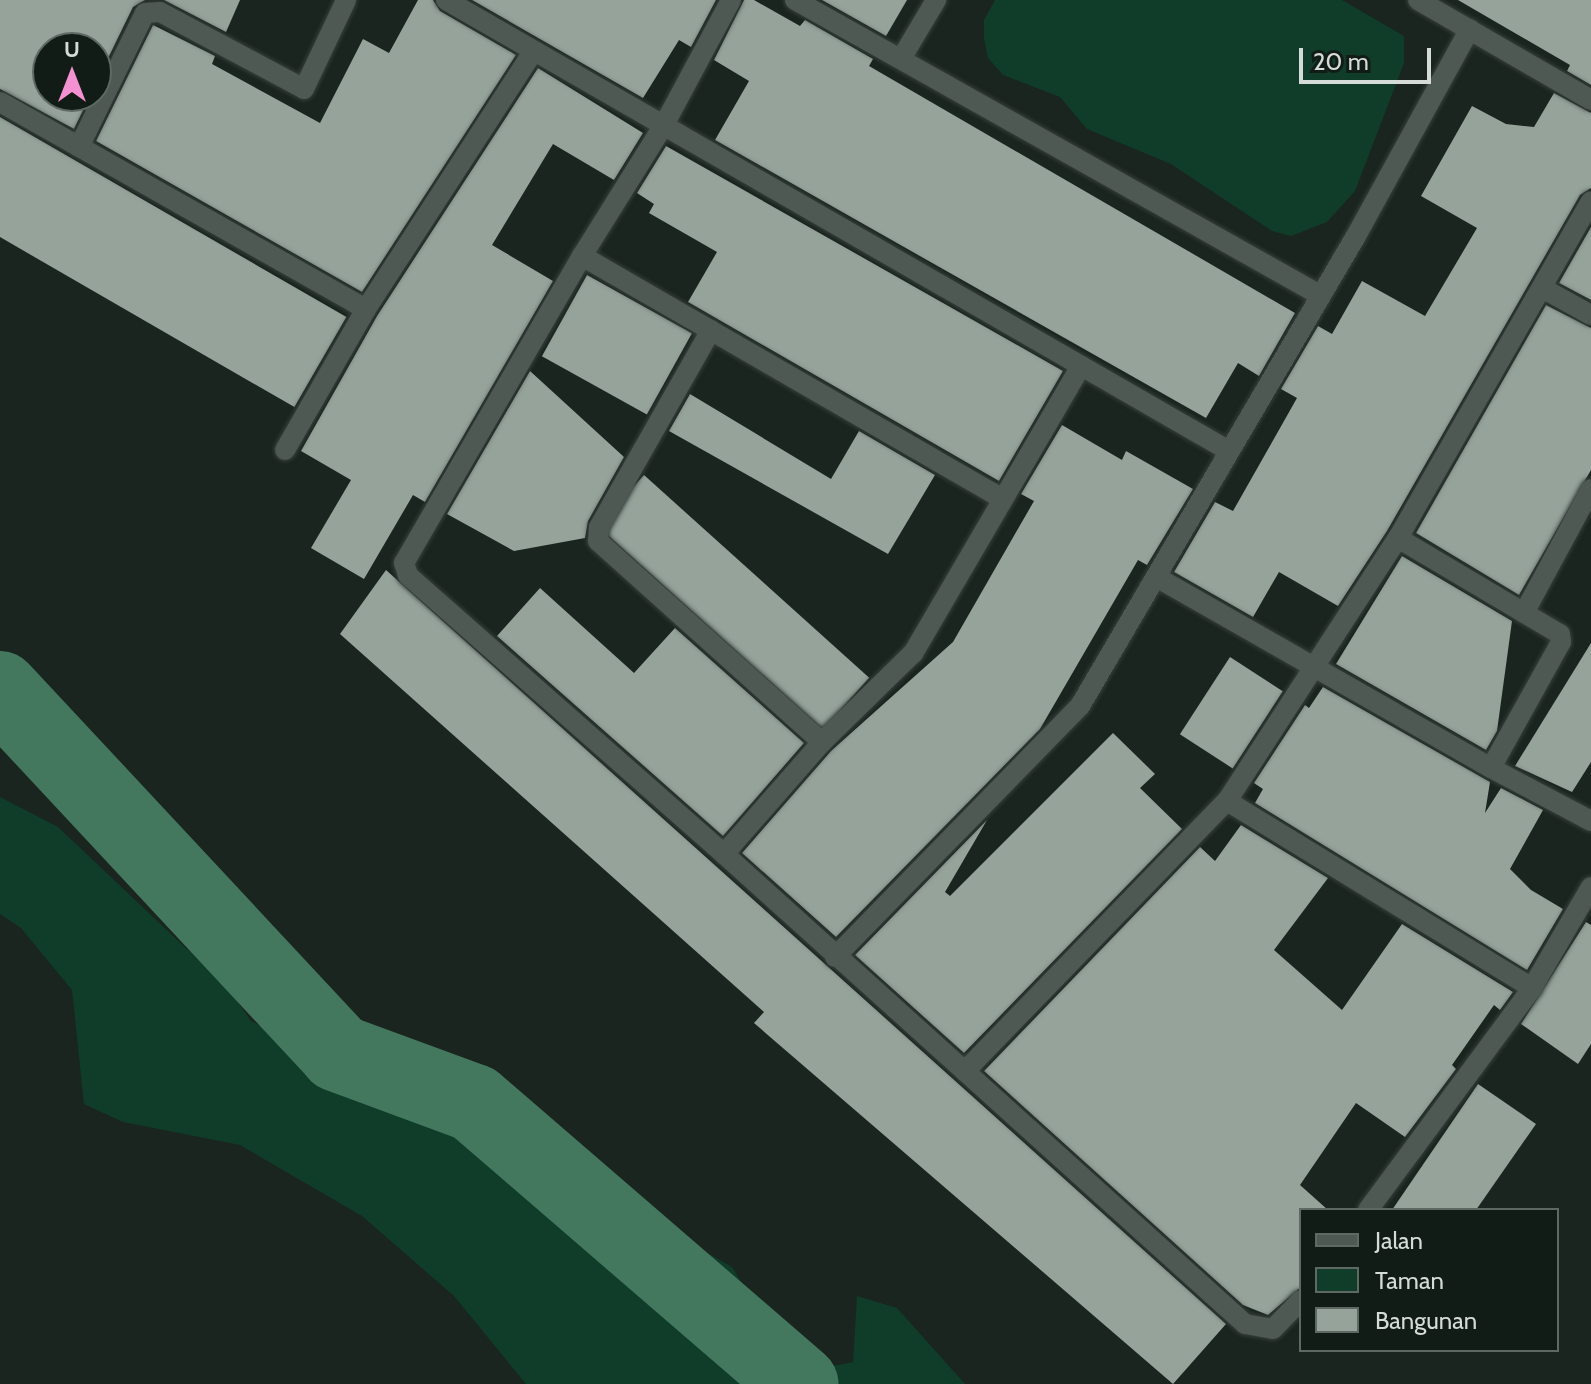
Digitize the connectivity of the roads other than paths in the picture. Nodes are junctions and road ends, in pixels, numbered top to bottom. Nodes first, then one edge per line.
1 (346, 0) edge
2 (446, 0) edge
3 (731, 0) edge
4 (795, 0) edge
5 (936, 0) edge
6 (1418, 0) edge
7 (1470, 29) junction
8 (533, 52) junction
9 (901, 59) junction
10 (1591, 100) edge
11 (0, 102) edge
12 (664, 125) junction
13 (79, 147) junction
14 (1591, 201) edge
15 (582, 256) junction
16 (1544, 289) junction
17 (1318, 294) junction
18 (366, 309) junction
19 (1591, 315) edge
20 (711, 330) junction
21 (1081, 366) junction
22 (285, 450) dead end
23 (1229, 451) junction
24 (1591, 489) edge
25 (1002, 498) junction
26 (1398, 538) junction
27 (1158, 578) junction
28 (1524, 613) junction
29 (1317, 667) junction
30 (822, 742) junction
31 (1491, 768) junction
32 (1227, 801) junction
33 (1591, 821) edge
34 (724, 854) junction
35 (1591, 887) edge
36 (835, 957) junction
37 (1532, 988) junction
38 (965, 1071) junction
39 (1369, 1208) edge
40 (1299, 1302) edge

1 - 13 street
2 - 8 street
3 - 12 street
4 - 9 street
5 - 9 street
6 - 7 street
7 - 10 street
7 - 17 street
8 - 12 street
8 - 18 street
9 - 17 street
11 - 13 street
12 - 15 street
12 - 21 street
13 - 18 street
14 - 16 street
15 - 20 street
15 - 34 street
16 - 19 street
16 - 26 street
17 - 23 street
18 - 22 street
20 - 25 street
20 - 30 street
21 - 23 street
21 - 25 street
23 - 27 street
24 - 28 street
25 - 30 street
26 - 28 street
26 - 29 street
27 - 29 street
27 - 36 street
28 - 31 street
29 - 31 street
29 - 32 street
30 - 34 street
31 - 33 street
32 - 37 street
32 - 38 street
34 - 36 street
35 - 37 street
36 - 38 street
37 - 39 street
38 - 40 street

